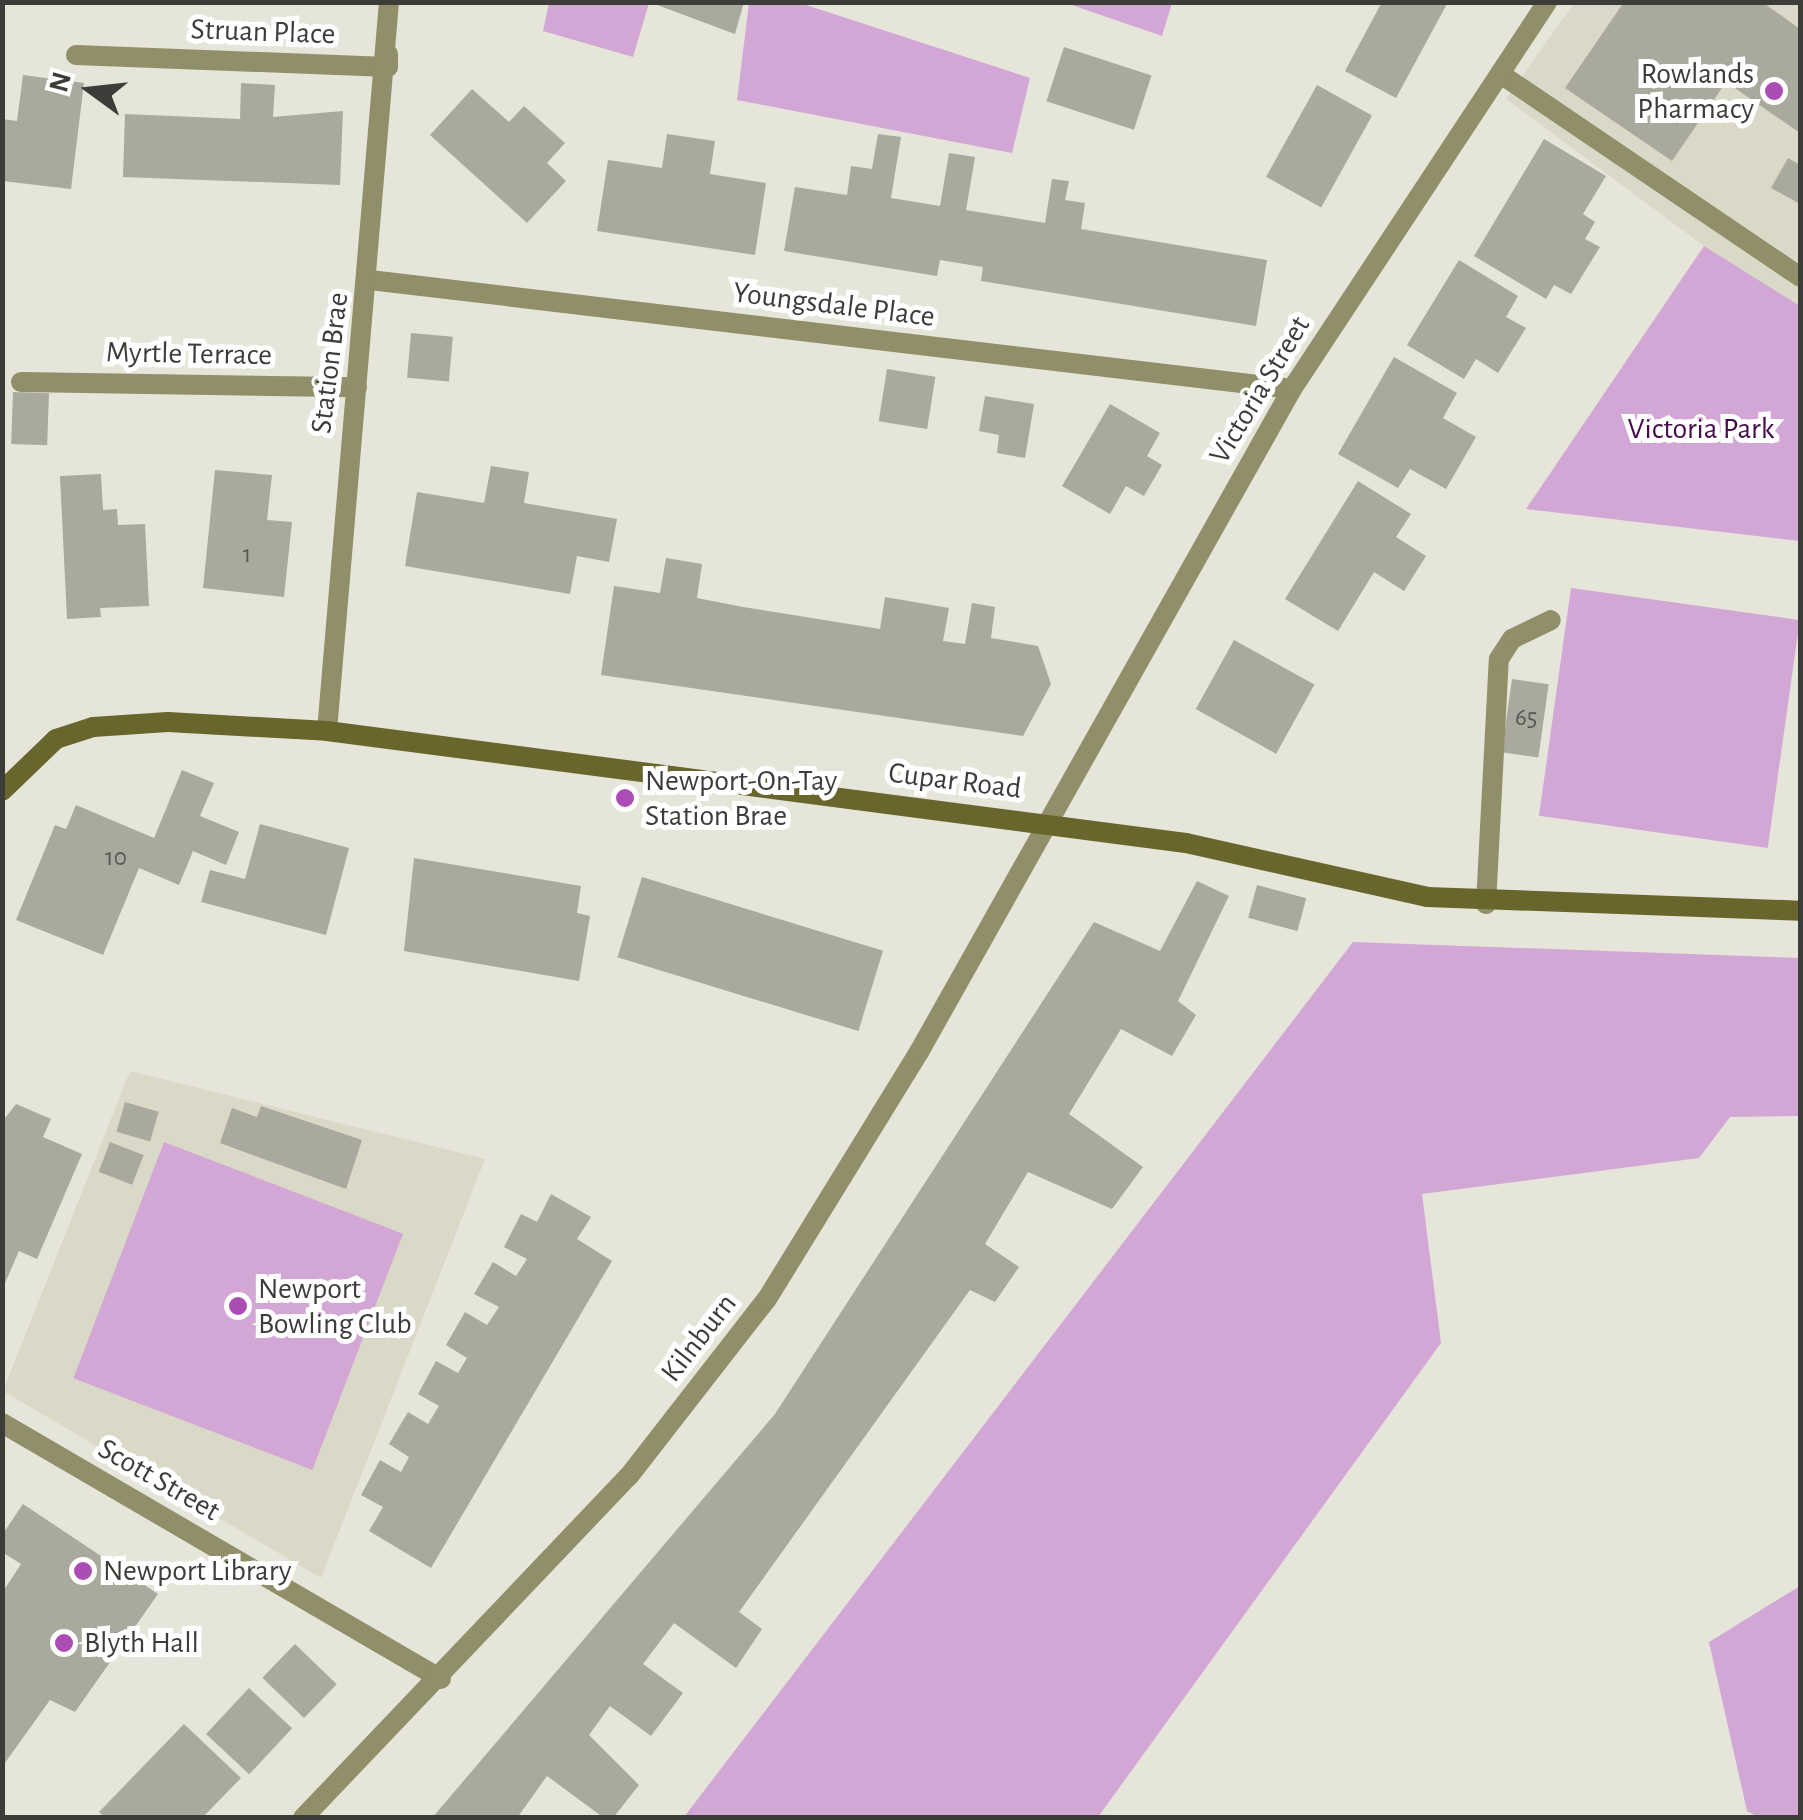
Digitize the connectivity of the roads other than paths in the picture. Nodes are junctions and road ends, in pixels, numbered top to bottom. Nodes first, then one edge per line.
1 (389, 2) edge
2 (1548, 2) edge
3 (76, 55) dead end
4 (388, 66) junction
5 (1502, 75) junction
6 (1800, 277) edge
7 (370, 280) junction
8 (21, 382) dead end
9 (357, 387) junction
10 (1292, 389) junction
11 (1551, 620) dead end
12 (326, 732) junction
13 (9, 772) edge
14 (2, 791) edge
15 (1044, 822) junction
16 (1486, 904) junction
17 (1800, 911) edge
18 (2, 1423) edge
19 (442, 1680) junction
20 (303, 1818) edge

1 - 4 street, Station Brae
2 - 5 street, Victoria Street
3 - 4 street, Struan Place
4 - 7 street, Station Brae
5 - 6 street
5 - 10 street, Victoria Street
7 - 9 street, Station Brae
7 - 10 street, Youngsdale Place
8 - 9 street, Myrtle Terrace
9 - 12 street, Station Brae
10 - 15 street, Victoria Street
11 - 16 street
12 - 13 main road, Cupar Road
12 - 15 main road, Cupar Road
13 - 14 main road, Cupar Road
15 - 16 main road, Cupar Road
15 - 19 street, Kilnburn
16 - 17 main road, Cupar Road
18 - 19 street, Scott Street
19 - 20 street, Kilnburn

